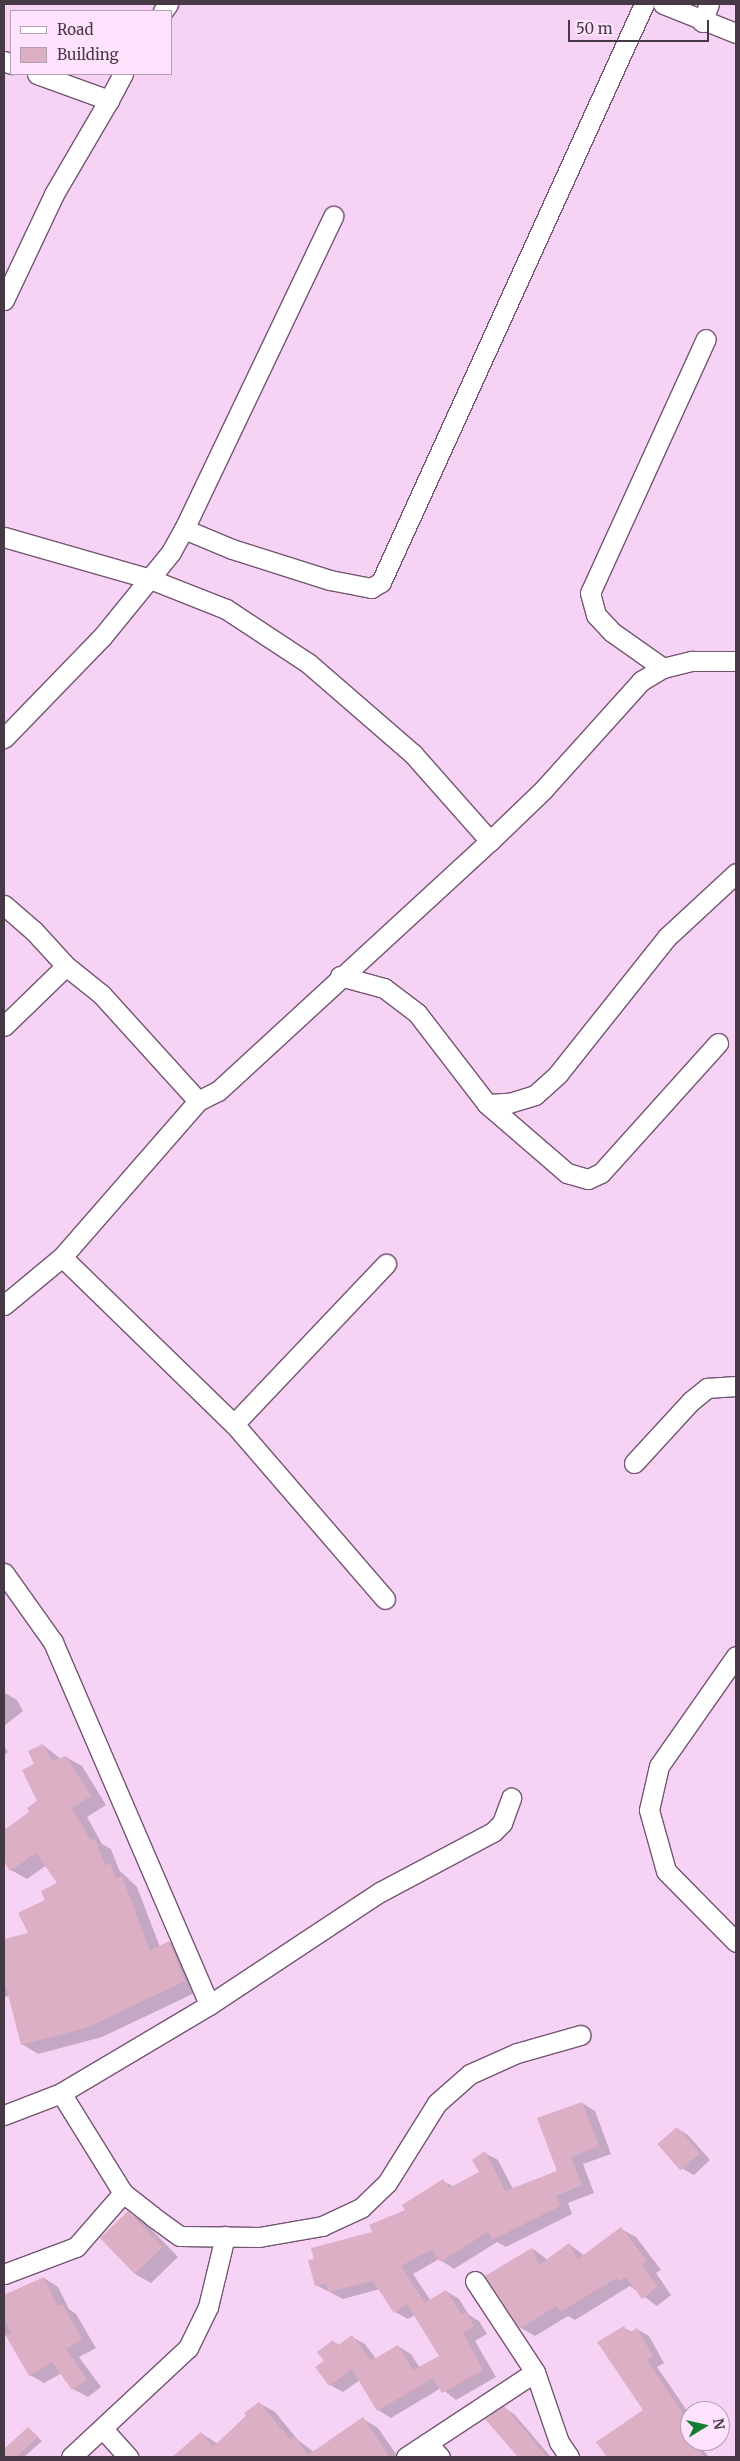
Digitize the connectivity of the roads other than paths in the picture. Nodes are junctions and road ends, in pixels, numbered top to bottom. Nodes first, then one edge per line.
1 (644, 4) edge
2 (663, 4) edge
3 (709, 4) edge
4 (702, 22) junction
5 (736, 33) edge
6 (41, 75) edge
7 (122, 75) edge
8 (109, 100) junction
9 (333, 216) dead end
10 (4, 300) edge
11 (706, 339) dead end
12 (184, 529) junction
13 (4, 537) edge
14 (150, 579) junction
15 (736, 662) edge
16 (663, 668) junction
17 (4, 738) edge
18 (490, 841) junction
19 (736, 873) edge
20 (4, 905) edge
21 (66, 966) junction
22 (340, 976) junction
23 (4, 1026) edge
24 (718, 1043) dead end
25 (198, 1102) junction
26 (487, 1104) junction
27 (62, 1257) junction
28 (386, 1264) dead end
29 (4, 1305) edge
30 (736, 1386) edge
31 (234, 1424) junction
32 (634, 1463) dead end
33 (4, 1572) edge
34 (385, 1599) dead end
35 (736, 1656) edge
36 (512, 1798) dead end
37 (736, 1942) edge
38 (209, 2006) junction
39 (580, 2035) dead end
40 (61, 2093) junction
41 (4, 2115) edge
42 (123, 2193) junction
43 (226, 2236) junction
44 (4, 2274) edge
45 (475, 2281) dead end
46 (535, 2372) junction
47 (103, 2428) junction
48 (427, 2443) junction
49 (71, 2457) edge
50 (128, 2457) edge
51 (406, 2457) edge
52 (440, 2457) edge
53 (569, 2457) edge

1 - 12 street
2 - 4 street
3 - 4 street
4 - 5 street
6 - 8 street
7 - 8 street
8 - 10 street
9 - 12 street
11 - 16 street
12 - 14 street
13 - 14 street
14 - 17 street
14 - 18 street
15 - 16 street
16 - 18 street
18 - 22 street
19 - 26 street
20 - 21 street
21 - 23 street
21 - 25 street
22 - 25 street
22 - 26 street
24 - 26 street
25 - 27 street
27 - 29 street
27 - 31 street
28 - 31 street
30 - 32 street
31 - 34 street
33 - 38 street
35 - 37 street
36 - 38 street
38 - 40 street
39 - 43 street
40 - 41 street
40 - 42 street
42 - 43 street
42 - 44 street
43 - 47 street
45 - 46 street
46 - 48 street
46 - 53 street
47 - 49 street
47 - 50 street
48 - 51 street
48 - 52 street

